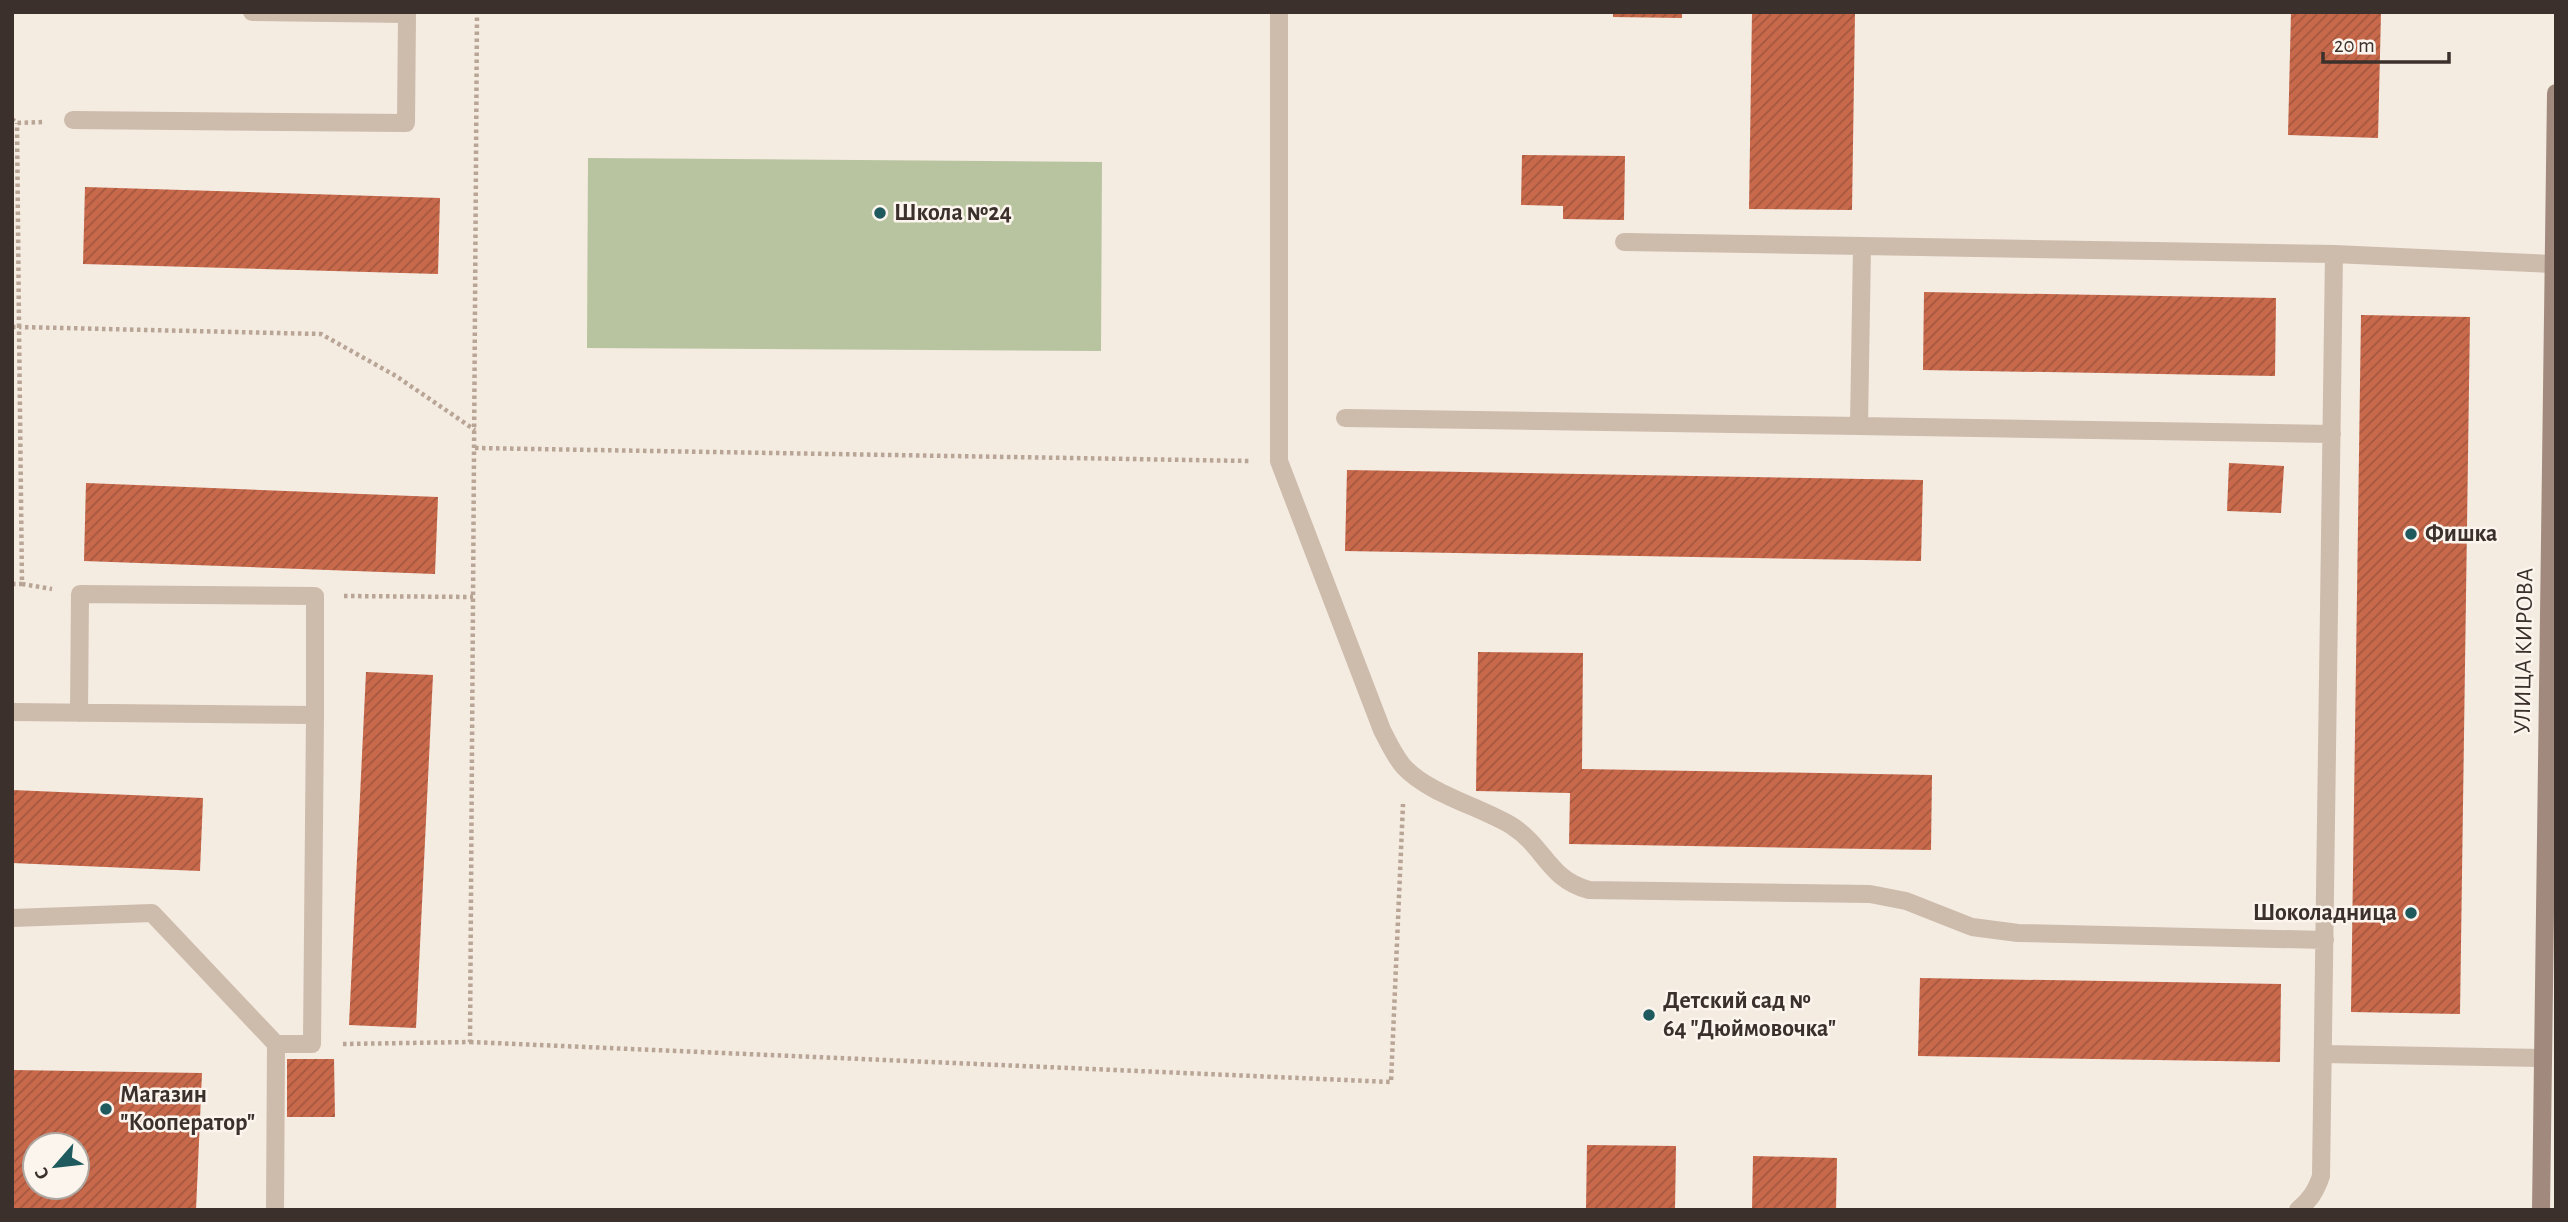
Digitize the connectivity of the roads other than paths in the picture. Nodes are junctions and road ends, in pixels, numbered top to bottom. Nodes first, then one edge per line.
1 (252, 12) edge
2 (1279, 12) edge
3 (2556, 93) edge
4 (73, 120) dead end
5 (1624, 242) dead end
6 (1862, 246) junction
7 (2334, 254) junction
8 (2553, 264) junction
9 (1345, 418) dead end
10 (1859, 426) junction
11 (2332, 434) junction
12 (12, 712) edge
13 (79, 713) junction
14 (315, 715) junction
15 (12, 918) edge
16 (2325, 940) junction
17 (276, 1044) junction
18 (2323, 1054) junction
19 (2543, 1058) junction
20 (275, 1210) edge
21 (2298, 1210) edge
22 (2541, 1210) edge

1 - 4 lane
2 - 16 lane
3 - 8 street, УЛИЦА КИРОВА
5 - 6 lane
6 - 7 lane
6 - 10 lane
7 - 8 lane
7 - 11 lane
8 - 19 street, УЛИЦА КИРОВА
9 - 10 lane
10 - 11 lane
11 - 16 lane
12 - 13 lane
13 - 14 lane
13 - 14 lane
14 - 17 lane
15 - 17 lane
16 - 18 lane
17 - 20 lane
18 - 19 lane
18 - 21 lane
19 - 22 street, УЛИЦА КИРОВА

